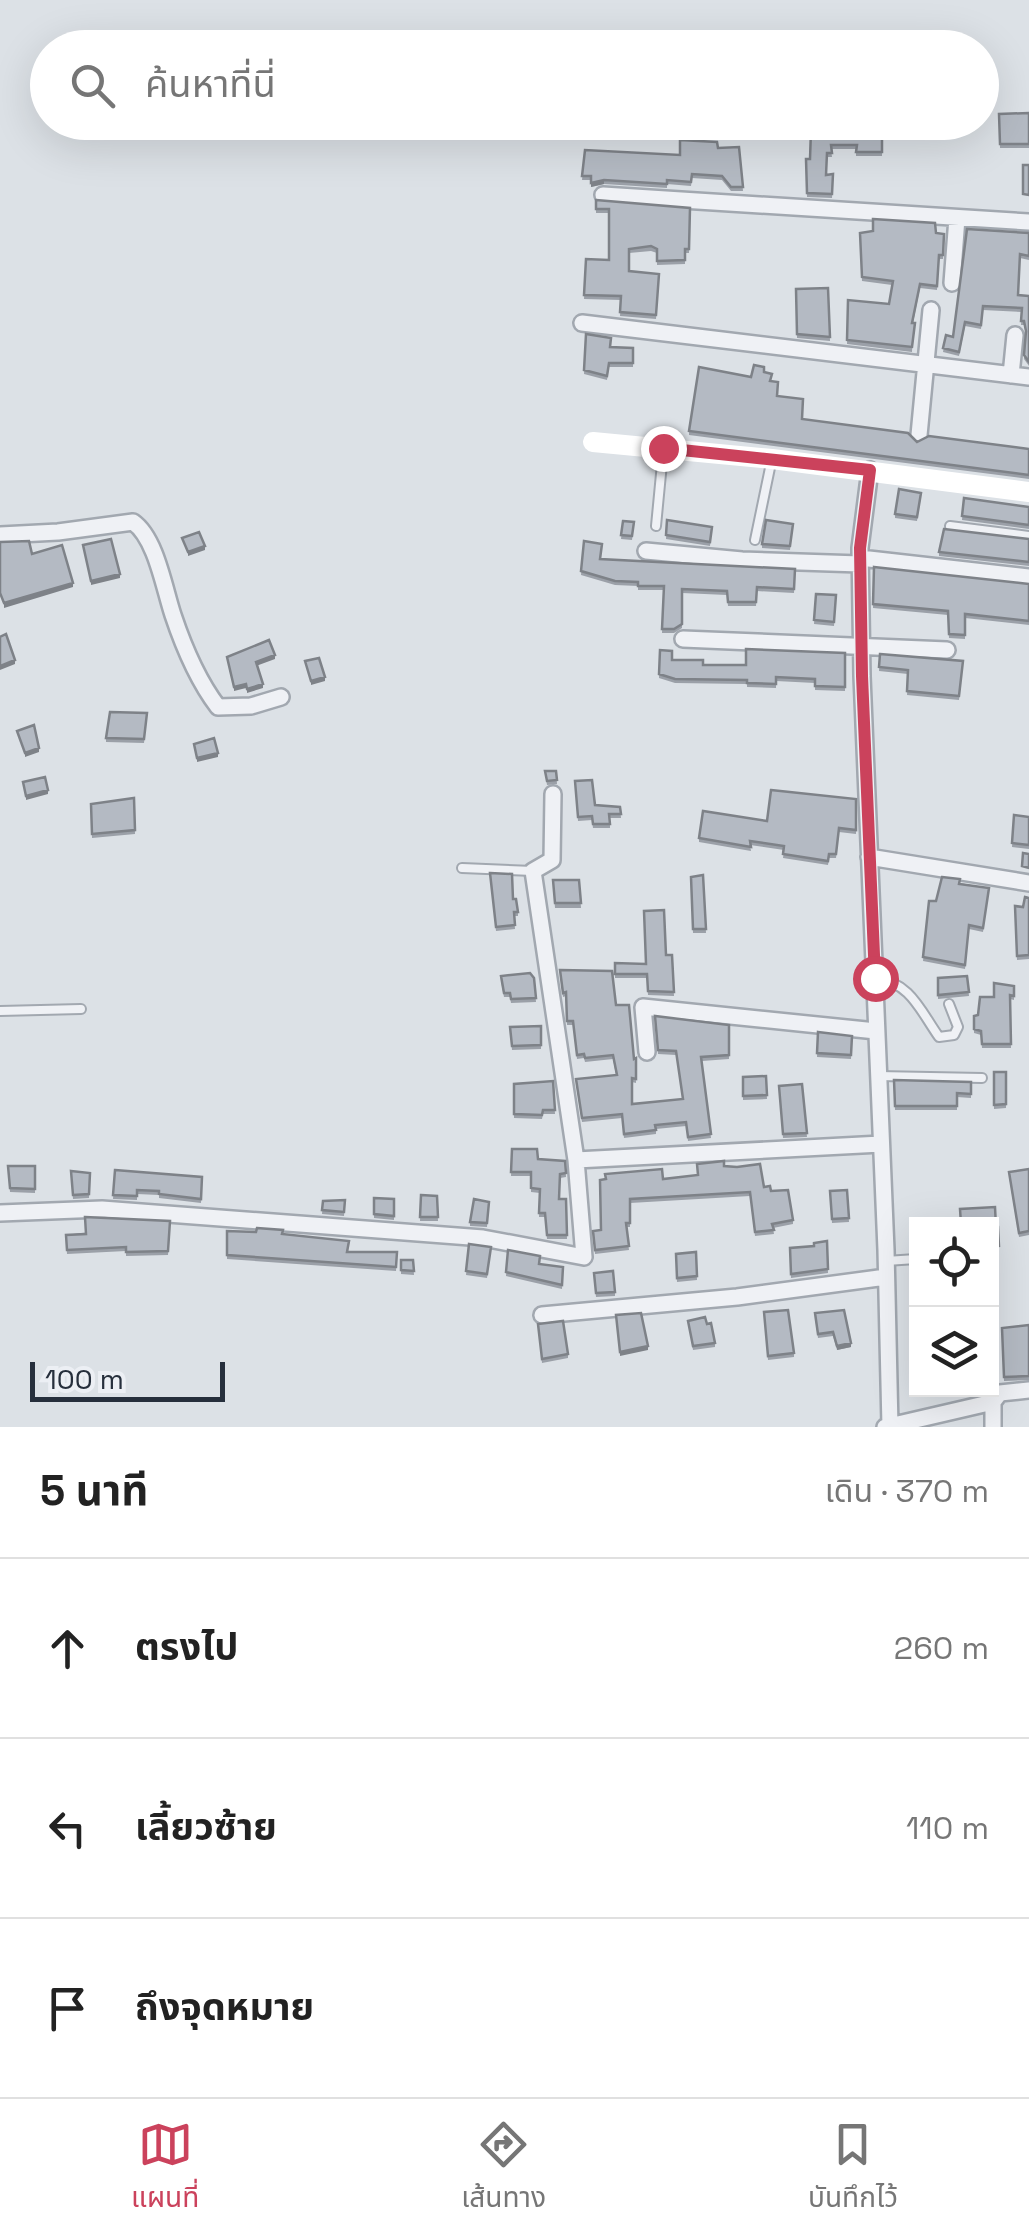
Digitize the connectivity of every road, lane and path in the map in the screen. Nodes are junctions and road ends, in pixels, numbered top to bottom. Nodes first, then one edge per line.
1 (603, 195) dead end
2 (957, 218) junction
3 (1029, 222) edge
4 (952, 283) dead end
5 (932, 310) dead end
6 (582, 323) dead end
7 (1014, 335) dead end
8 (927, 364) junction
9 (1011, 375) junction
10 (1029, 377) edge
11 (919, 435) dead end
12 (593, 442) dead end
13 (663, 448) junction
14 (772, 458) junction
15 (870, 470) junction
16 (1029, 492) edge
17 (656, 526) dead end
18 (950, 526) edge
19 (0, 534) edge
20 (1029, 536) edge
21 (754, 540) dead end
22 (646, 552) dead end
23 (860, 561) junction
24 (1029, 577) edge
25 (683, 639) dead end
26 (862, 645) junction
27 (947, 650) dead end
28 (281, 697) dead end
29 (554, 794) dead end
30 (869, 856) junction
31 (462, 868) dead end
32 (533, 870) junction
33 (1029, 884) edge
34 (875, 978) junction
35 (949, 1004) dead end
36 (81, 1009) dead end
37 (0, 1011) edge
38 (876, 1031) junction
39 (647, 1052) dead end
40 (878, 1076) junction
41 (982, 1078) dead end
42 (881, 1144) junction
43 (576, 1160) junction
44 (0, 1213) edge
45 (909, 1261) edge
46 (886, 1269) junction
47 (542, 1315) dead end
48 (1029, 1390) edge
49 (993, 1402) junction
50 (889, 1427) edge
51 (994, 1427) edge

1 - 2 street
2 - 3 street
2 - 4 street
5 - 8 street
6 - 8 street
7 - 9 street
8 - 9 street
8 - 11 street
9 - 10 street
12 - 13 street
13 - 14 street
13 - 17 lane
14 - 15 street
14 - 21 lane
15 - 16 street
15 - 23 street
18 - 20 lane
19 - 28 street
22 - 23 street
23 - 24 street
23 - 26 street
25 - 26 street
26 - 27 street
26 - 30 street
29 - 32 street
30 - 33 street
30 - 34 street
31 - 32 lane
32 - 43 street
34 - 35 lane
34 - 38 street
36 - 37 lane
38 - 39 street
38 - 40 street
40 - 41 lane
40 - 42 street
42 - 43 street
42 - 46 street
43 - 44 street
45 - 46 lane
46 - 47 street
46 - 50 street
48 - 49 street
49 - 50 street
49 - 51 street

